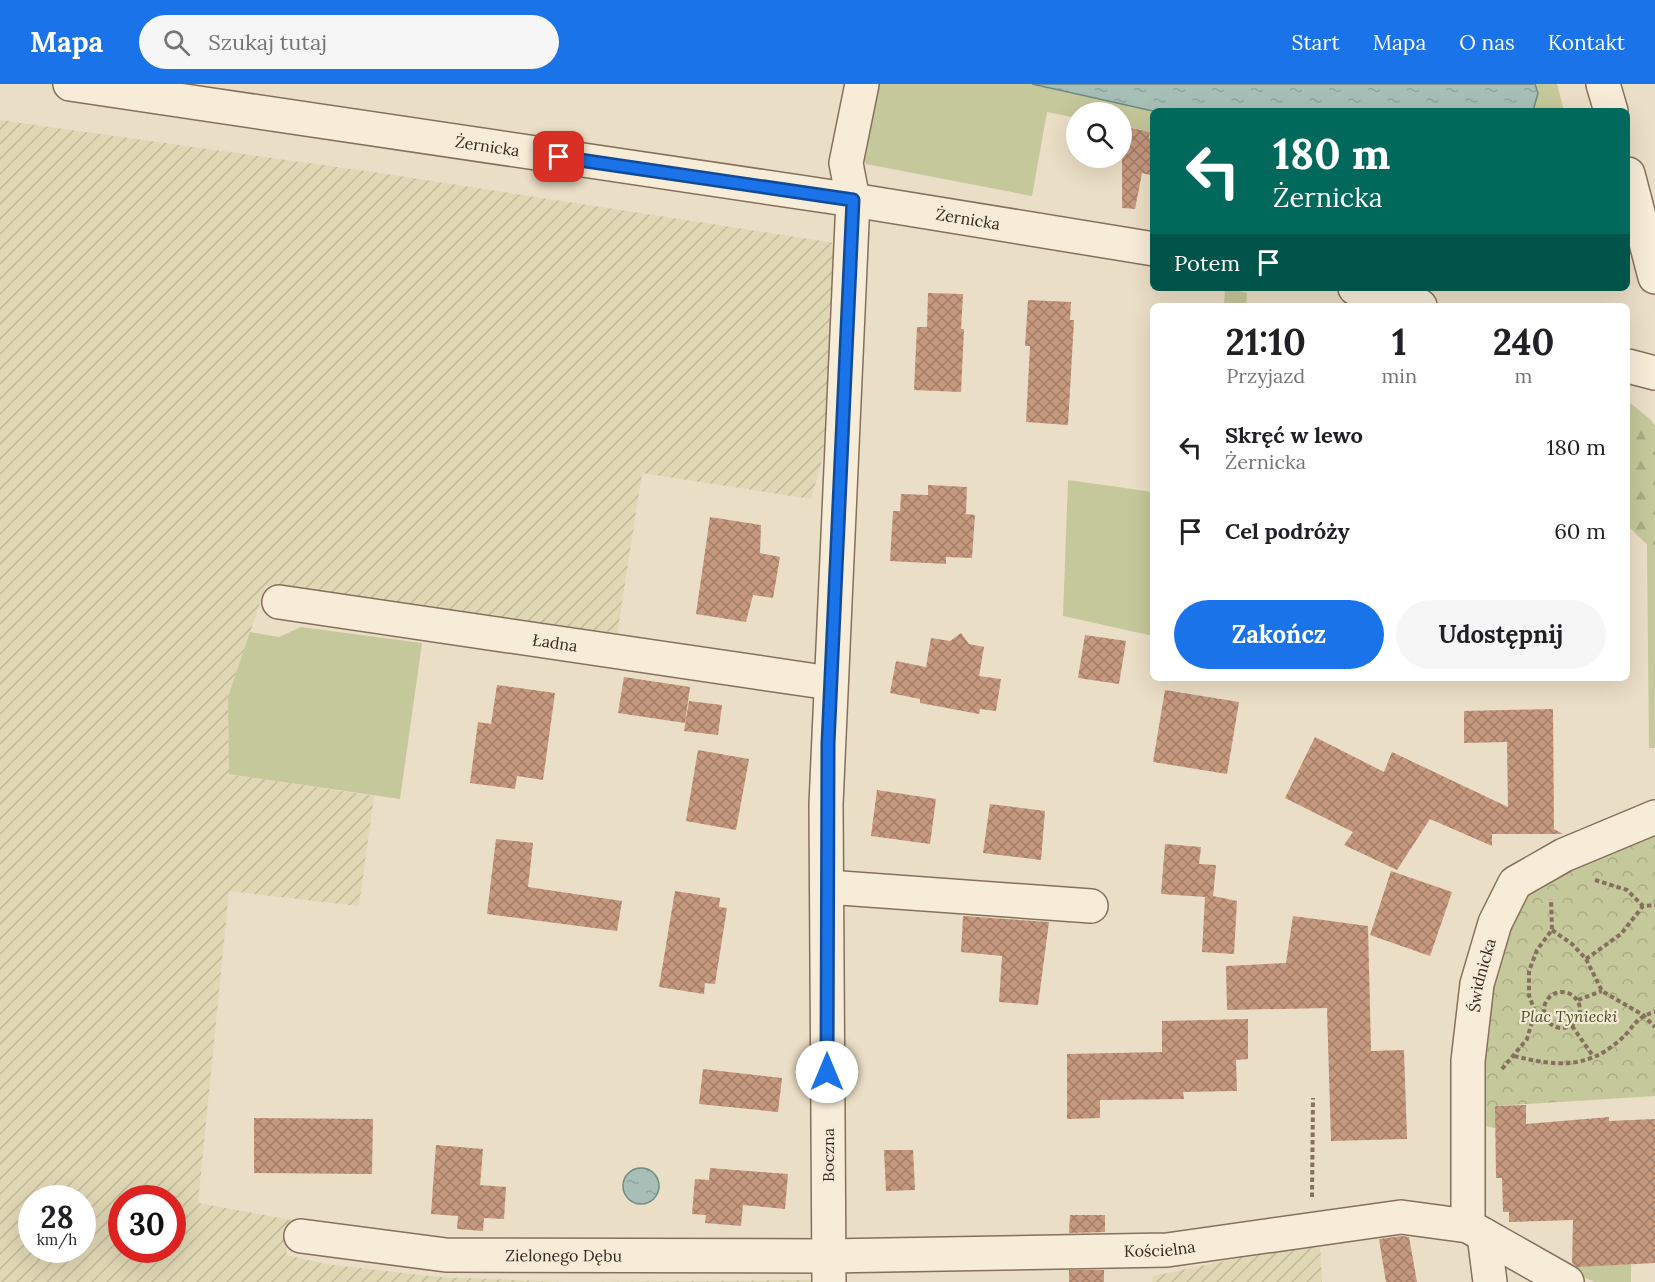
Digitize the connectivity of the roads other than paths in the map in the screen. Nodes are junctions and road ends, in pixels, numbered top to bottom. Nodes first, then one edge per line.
1 (70, 84) edge
2 (862, 84) edge
3 (1603, 84) edge
4 (1610, 108) edge
5 (1630, 182) edge
6 (853, 200) junction
7 (1150, 248) edge
8 (1655, 277) edge
9 (1366, 291) edge
10 (1409, 303) edge
11 (1630, 367) edge
12 (1655, 374) edge
13 (279, 603) dead end
14 (830, 683) junction
15 (1655, 817) edge
16 (826, 887) junction
17 (1090, 906) dead end
18 (1476, 1231) junction
19 (301, 1236) dead end
20 (829, 1269) edge
21 (1490, 1282) edge
22 (1567, 1282) edge

1 - 6 street, Żernicka
2 - 6 street, Boczna
3 - 4 street
5 - 8 street
6 - 7 street, Żernicka
6 - 14 street, Boczna
9 - 10 street
11 - 12 street
13 - 14 street, Ładna
14 - 16 street, Boczna
15 - 18 street, Świdnicka
16 - 17 street
16 - 20 street, Boczna
18 - 20 street, Kościelna
18 - 21 street
18 - 22 street, Kościelna
19 - 20 street, Zielonego Dębu

